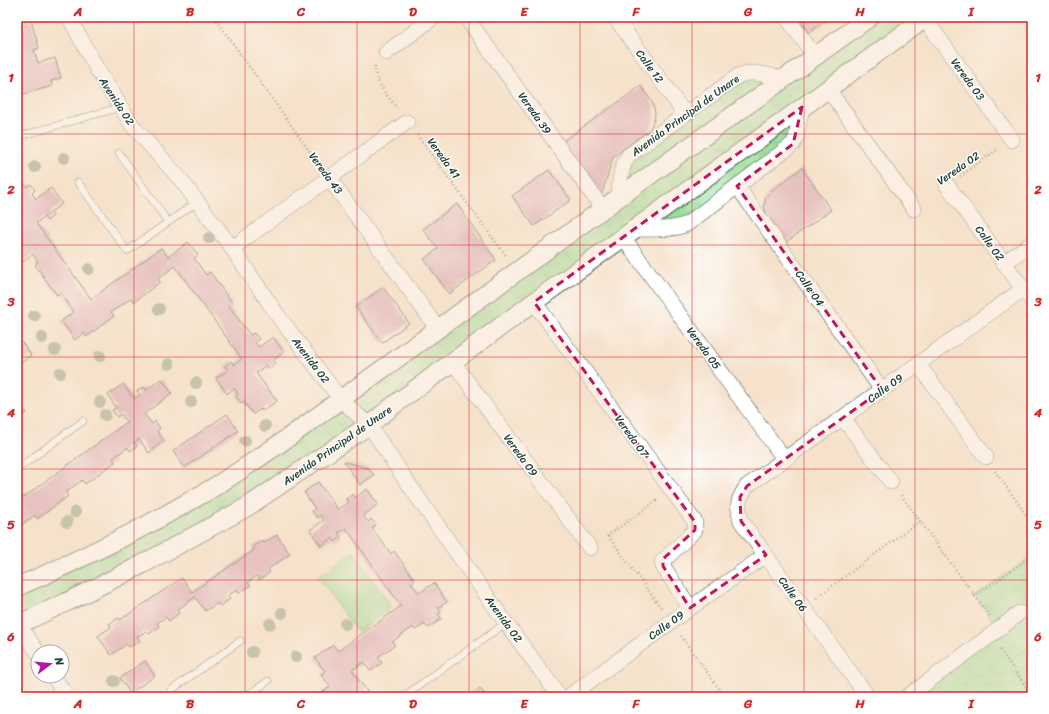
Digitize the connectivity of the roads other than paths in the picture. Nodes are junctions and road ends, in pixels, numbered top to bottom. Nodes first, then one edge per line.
1 (69, 17) edge
2 (434, 17) edge
3 (466, 17) edge
4 (615, 17) edge
5 (786, 17) edge
6 (870, 17) edge
7 (926, 18) edge
8 (386, 53) road end
9 (815, 56) junction
10 (784, 79) junction
11 (828, 88) junction
12 (121, 107) junction
13 (802, 107) junction
14 (685, 114) junction
15 (407, 122) road end
16 (17, 137) edge
17 (1012, 140) road end
18 (119, 153) dead end
19 (329, 178) junction
20 (78, 182) dead end
21 (947, 185) road end
22 (737, 186) junction
23 (618, 198) junction
24 (197, 202) junction
25 (603, 209) junction
26 (914, 209) dead end
27 (168, 222) junction
28 (629, 233) junction
29 (1032, 243) edge
30 (232, 248) junction
31 (1004, 263) junction
32 (1028, 295) edge
33 (534, 302) junction
34 (438, 329) junction
35 (453, 362) junction
36 (918, 364) junction
37 (882, 390) junction
38 (341, 400) junction
39 (843, 418) junction
40 (84, 421) dead end
41 (369, 425) junction
42 (986, 458) road end
43 (785, 460) junction
44 (17, 469) edge
45 (891, 482) road end
46 (747, 486) joint
47 (590, 548) road end
48 (766, 555) junction
49 (17, 587) edge
50 (690, 608) junction
51 (1019, 613) dead end
52 (18, 623) edge
53 (506, 623) junction
54 (240, 641) dead end
55 (32, 644) edge
56 (268, 681) dead end
57 (58, 684) edge
58 (67, 697) edge
59 (174, 697) edge
60 (245, 697) edge
61 (403, 697) edge
62 (560, 697) edge
63 (568, 697) edge
64 (868, 697) edge
65 (907, 697) edge

1 - 12 street, Avenida 02
2 - 8 street
3 - 25 street, Vereda 39
4 - 14 street, Calle 12
5 - 9 street
6 - 9 street
7 - 11 street, Avenida Principal de Unare
7 - 17 street, Vereda 03
9 - 10 street
10 - 14 street, Avenida Principal de Unare
10 - 23 street
11 - 13 street, Avenida Principal de Unare
11 - 26 street
12 - 16 lane
12 - 24 street, Avenida 02
13 - 22 street
13 - 28 street, Avenida Principal de Unare
14 - 23 street, Avenida Principal de Unare
15 - 19 street
18 - 27 lane
19 - 30 street
19 - 34 street, Vereda 43
20 - 27 lane
21 - 31 street, Calle 02
22 - 28 street
22 - 37 street, Calle 04
23 - 25 street
24 - 27 lane
24 - 30 street, Avenida 02
25 - 34 street
28 - 33 street, Avenida Principal de Unare
28 - 43 street, Vereda 05
29 - 31 street
30 - 38 street, Avenida 02
31 - 32 street, Calle 02
32 - 36 street, Calle 09
33 - 35 street, Avenida Principal de Unare
33 - 50 street, Vereda 07
34 - 38 street
35 - 41 street, Avenida Principal de Unare
35 - 47 street, Vereda 09
36 - 37 street, Calle 09
36 - 42 street
37 - 39 street, Calle 09
38 - 41 street, Avenida 02
38 - 49 street
39 - 43 street, Calle 09
39 - 45 street
40 - 44 lane
41 - 52 street, Avenida Principal de Unare
41 - 53 street, Avenida 02
43 - 46 street, Calle 09
46 - 48 street, Calle 06
48 - 50 street, Calle 09
48 - 64 street, Calle 06
50 - 63 street, Calle 09
51 - 65 street
52 - 55 street
53 - 61 lane
53 - 62 street, Avenida 02
54 - 59 lane
56 - 60 lane
57 - 58 street

